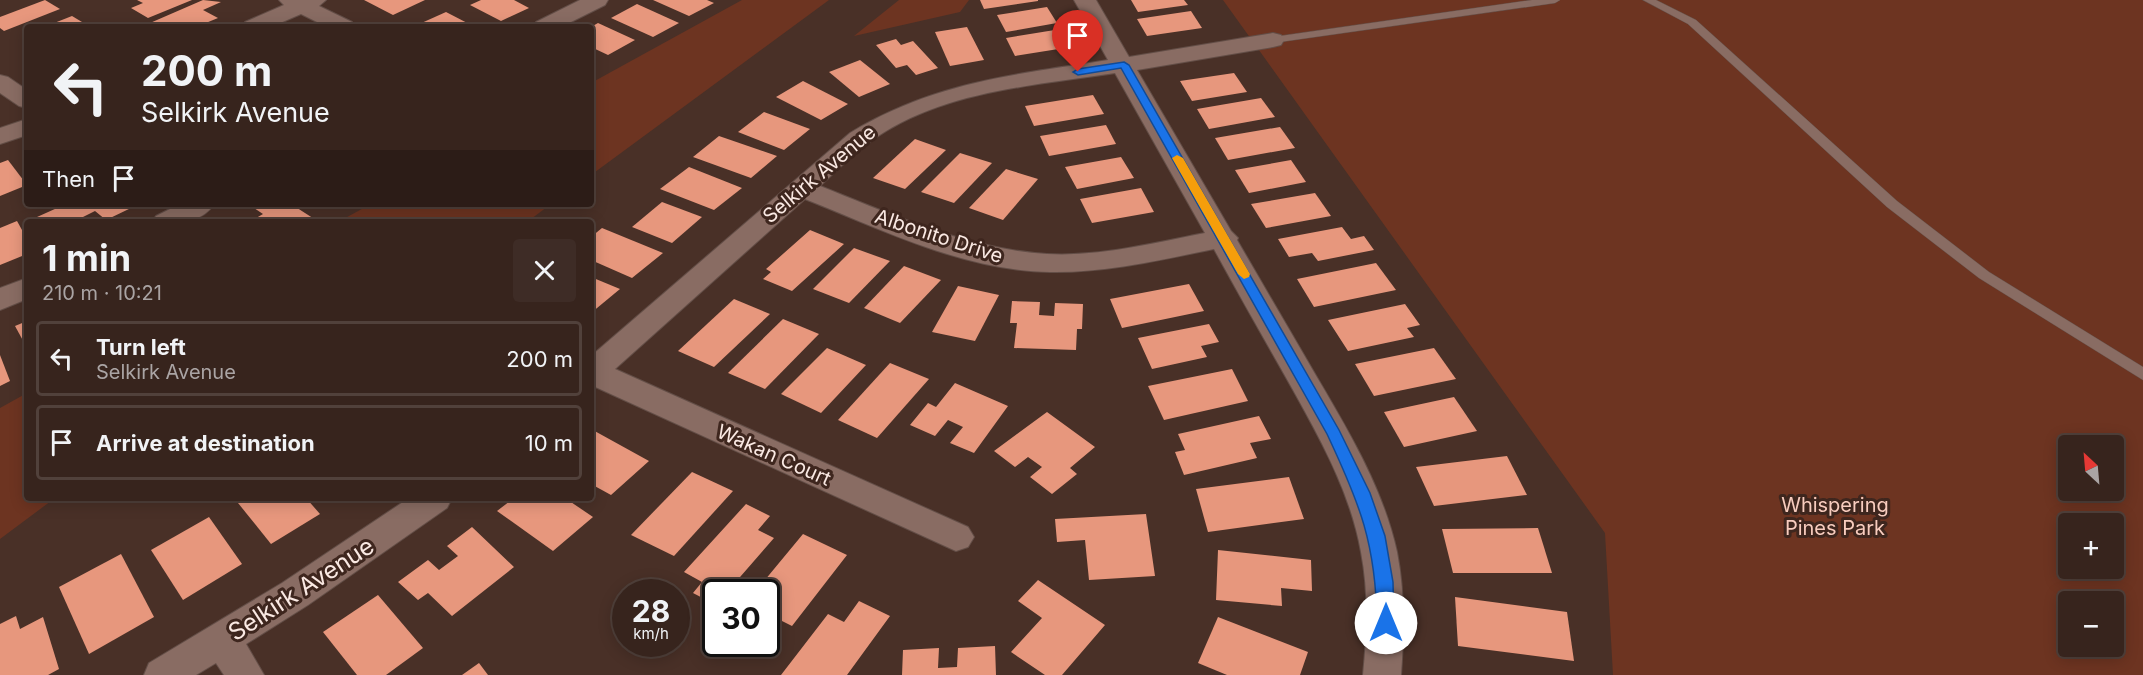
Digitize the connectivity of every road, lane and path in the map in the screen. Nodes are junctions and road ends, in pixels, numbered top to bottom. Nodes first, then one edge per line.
1 (597, 0) edge
2 (1085, 0) edge
3 (1555, 0) edge
4 (1648, 0) edge
5 (302, 2) edge
6 (259, 24) edge
7 (339, 24) edge
8 (550, 24) edge
9 (1273, 40) joint
10 (1124, 65) junction
11 (0, 82) edge
12 (24, 99) edge
13 (24, 127) edge
14 (0, 137) edge
15 (800, 188) junction
16 (195, 207) edge
17 (172, 219) edge
18 (1224, 238) junction
19 (24, 289) edge
20 (0, 300) edge
21 (594, 370) edge
22 (594, 373) edge
23 (2143, 374) edge
24 (431, 501) edge
25 (956, 537) dead end
26 (223, 640) junction
27 (163, 675) edge
28 (245, 675) edge
29 (1382, 675) edge

1 - 8 street
2 - 10 street
3 - 9 lane
4 - 23 lane
5 - 6 street
5 - 7 street
9 - 10 street, Selkirk Avenue
10 - 15 street, Selkirk Avenue
10 - 18 street
11 - 12 street
13 - 14 street
15 - 18 street, Albonito Drive
15 - 21 street, Selkirk Avenue
16 - 17 street
18 - 29 street
19 - 20 street
22 - 25 street, Wakan Court
24 - 26 street, Selkirk Avenue
26 - 27 street, Selkirk Avenue
26 - 28 street

